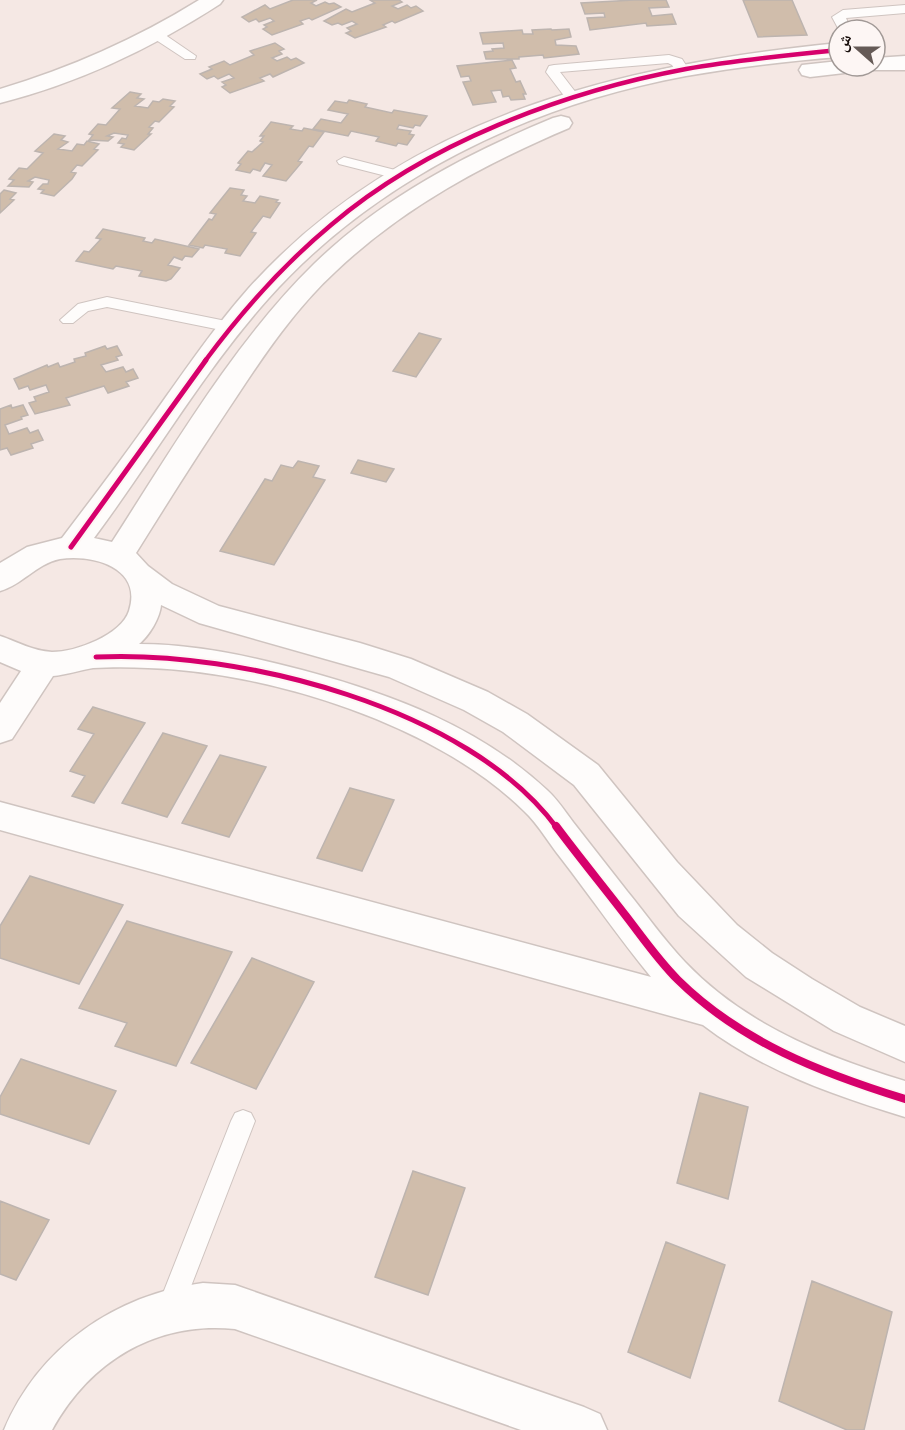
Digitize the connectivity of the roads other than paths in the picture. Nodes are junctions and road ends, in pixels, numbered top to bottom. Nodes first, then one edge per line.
1 (213, 0) edge
2 (905, 9) edge
3 (839, 18) edge
4 (154, 33) junction
5 (905, 45) edge
6 (887, 46) edge
7 (827, 51) edge
8 (190, 56) dead end
9 (905, 63) edge
10 (887, 64) edge
11 (827, 69) edge
12 (682, 70) junction
13 (0, 96) edge
14 (573, 98) junction
15 (344, 161) dead end
16 (398, 175) junction
17 (68, 320) dead end
18 (231, 327) junction
19 (71, 547) junction
20 (129, 566) junction
21 (2, 574) edge
22 (3, 656) edge
23 (96, 657) junction
24 (43, 665) junction
25 (0, 730) edge
26 (0, 816) edge
27 (711, 1010) junction
28 (905, 1044) edge
29 (905, 1099) edge
30 (243, 1121) dead end
31 (169, 1311) junction
32 (515, 1418) edge
33 (27, 1430) edge
34 (584, 1430) edge

1 - 4 street
2 - 3 lane
4 - 8 lane
4 - 13 street
5 - 6 street
7 - 12 street
9 - 10 street
11 - 20 street
12 - 14 street
12 - 14 lane
14 - 16 street
15 - 16 lane
16 - 18 street
17 - 18 lane
18 - 19 street
19 - 20 street
19 - 21 street
20 - 23 street
20 - 28 street
22 - 24 street
23 - 24 street
23 - 27 street
24 - 25 street
26 - 27 street
27 - 29 street
30 - 31 lane
31 - 32 street
31 - 33 street
32 - 34 street

